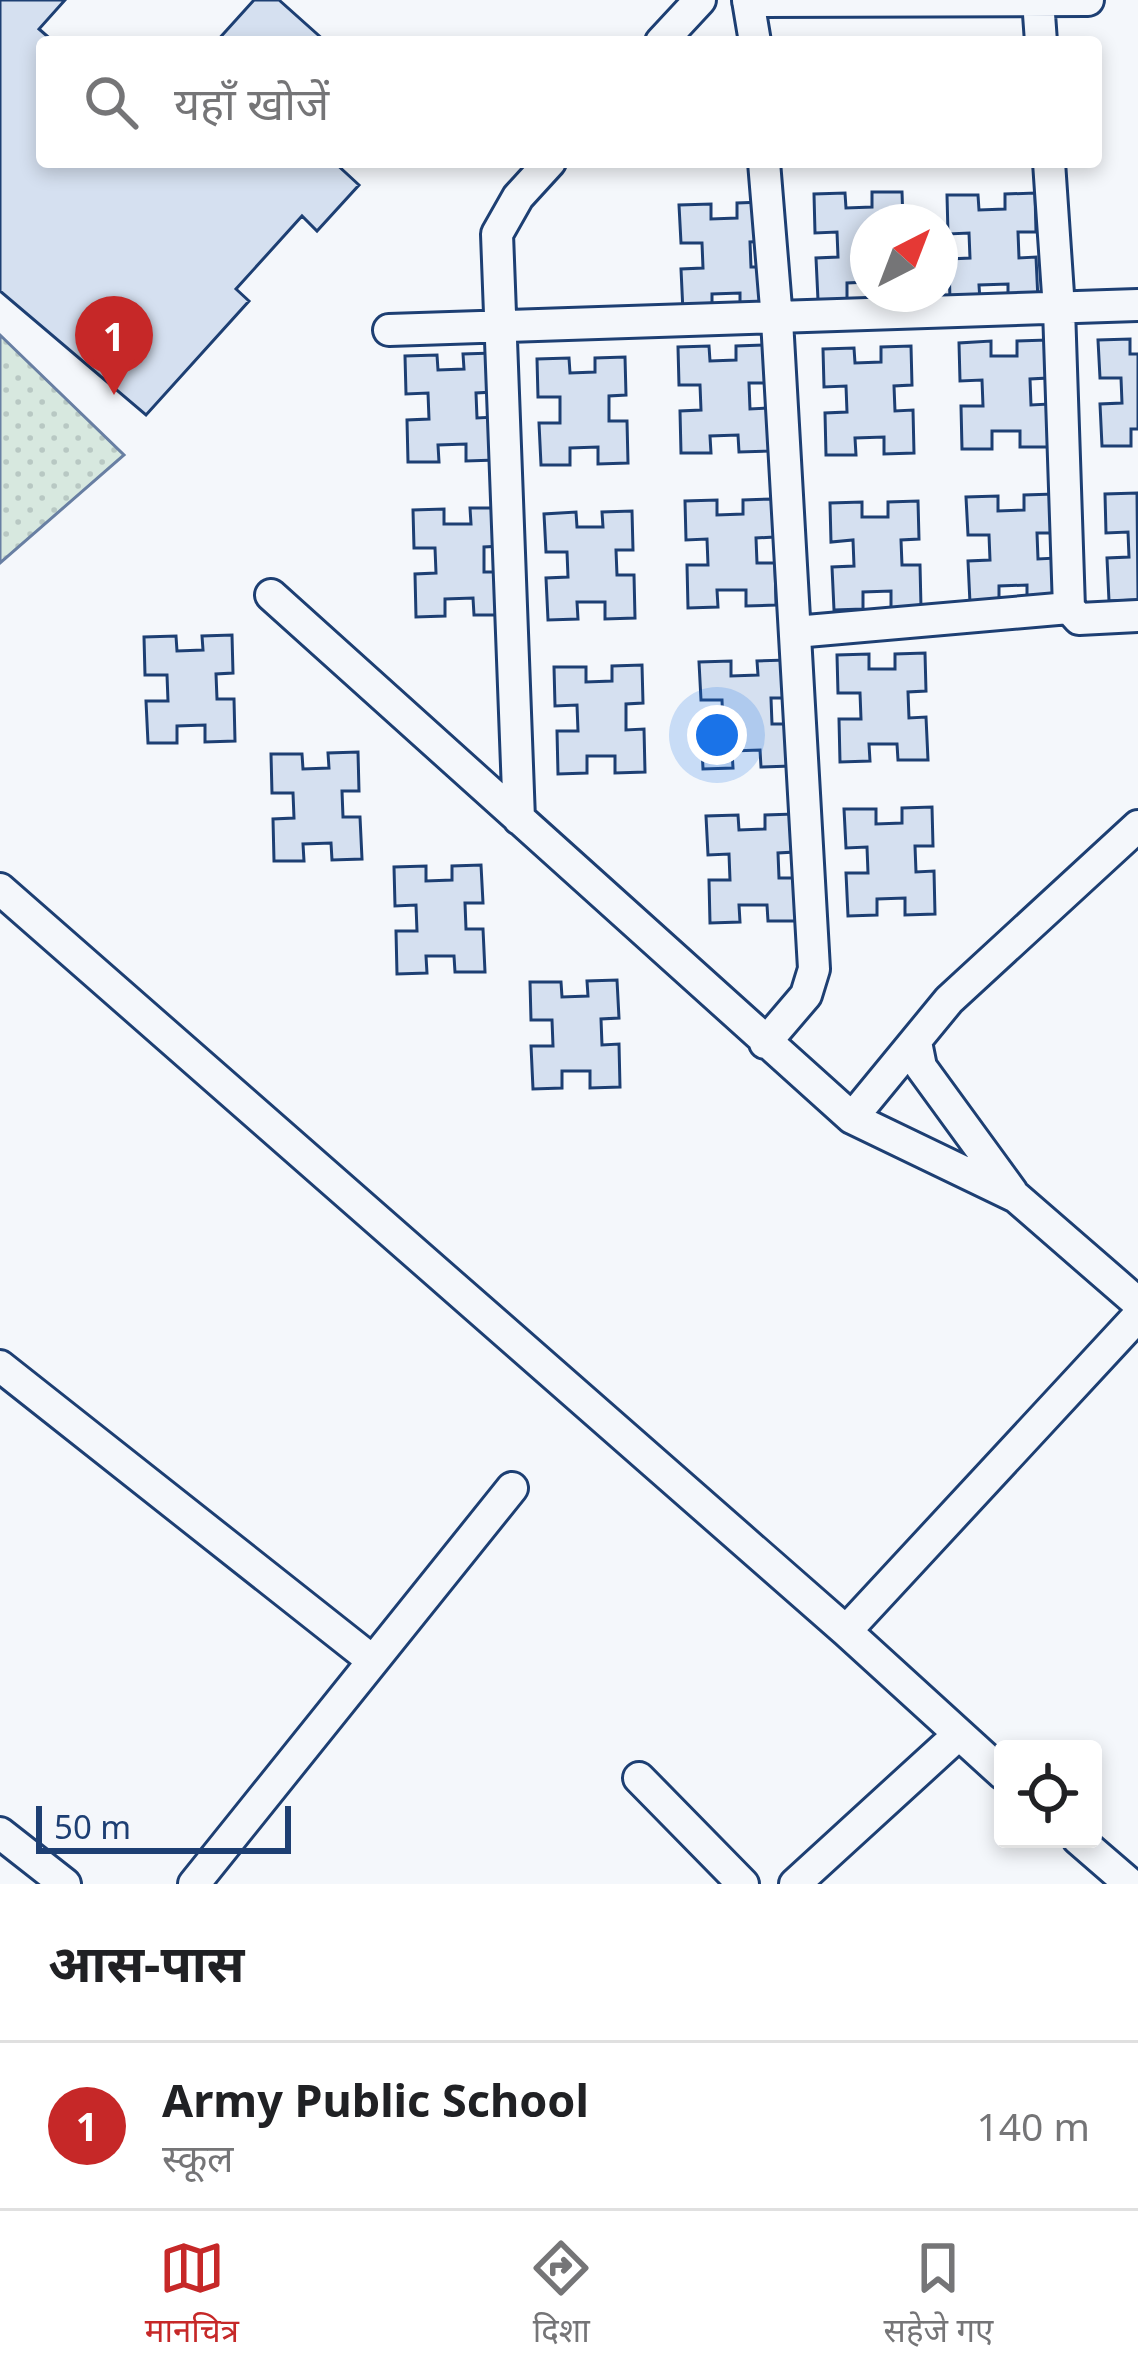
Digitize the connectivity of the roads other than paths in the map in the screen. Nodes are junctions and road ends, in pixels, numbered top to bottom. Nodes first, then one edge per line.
1 (700, 0) edge
2 (748, 0) edge
3 (1088, 0) edge
4 (1038, 1) edge
5 (667, 36) edge
6 (753, 36) edge
7 (1040, 36) edge
8 (545, 168) edge
9 (764, 168) edge
10 (1049, 168) edge
11 (1138, 304) edge
12 (1059, 309) junction
13 (777, 320) junction
14 (500, 326) junction
15 (389, 330) dead end
16 (271, 595) dead end
17 (1069, 608) junction
18 (1138, 616) edge
19 (795, 632) junction
20 (519, 819) junction
21 (1138, 826) edge
22 (7, 909) edge
23 (916, 1042) junction
24 (765, 1043) junction
25 (852, 1118) junction
26 (1016, 1197) junction
27 (1138, 1303) edge
28 (1138, 1316) edge
29 (0, 1366) edge
30 (512, 1488) dead end
31 (846, 1631) junction
32 (373, 1661) junction
33 (958, 1735) junction
34 (994, 1766) edge
35 (639, 1778) dead end
36 (0, 1833) edge
37 (1088, 1848) edge
38 (65, 1884) edge
39 (194, 1884) edge
40 (743, 1884) edge
41 (795, 1884) edge
42 (1130, 1884) edge

1 - 5 street
2 - 4 street
2 - 6 street
3 - 4 street
4 - 7 street
8 - 14 street
9 - 13 street
10 - 12 street
11 - 12 street
12 - 13 street
12 - 17 street
13 - 14 street
13 - 19 street
14 - 15 street
14 - 20 street
16 - 20 street
17 - 18 street
17 - 19 street
19 - 24 street
20 - 24 street
21 - 23 street
22 - 31 street
23 - 25 street
23 - 26 street
24 - 25 street
25 - 26 street
26 - 27 street
28 - 31 street
29 - 32 street
30 - 32 street
31 - 33 street
32 - 39 street
33 - 34 street
33 - 41 street
35 - 40 street
36 - 38 street
37 - 42 street

